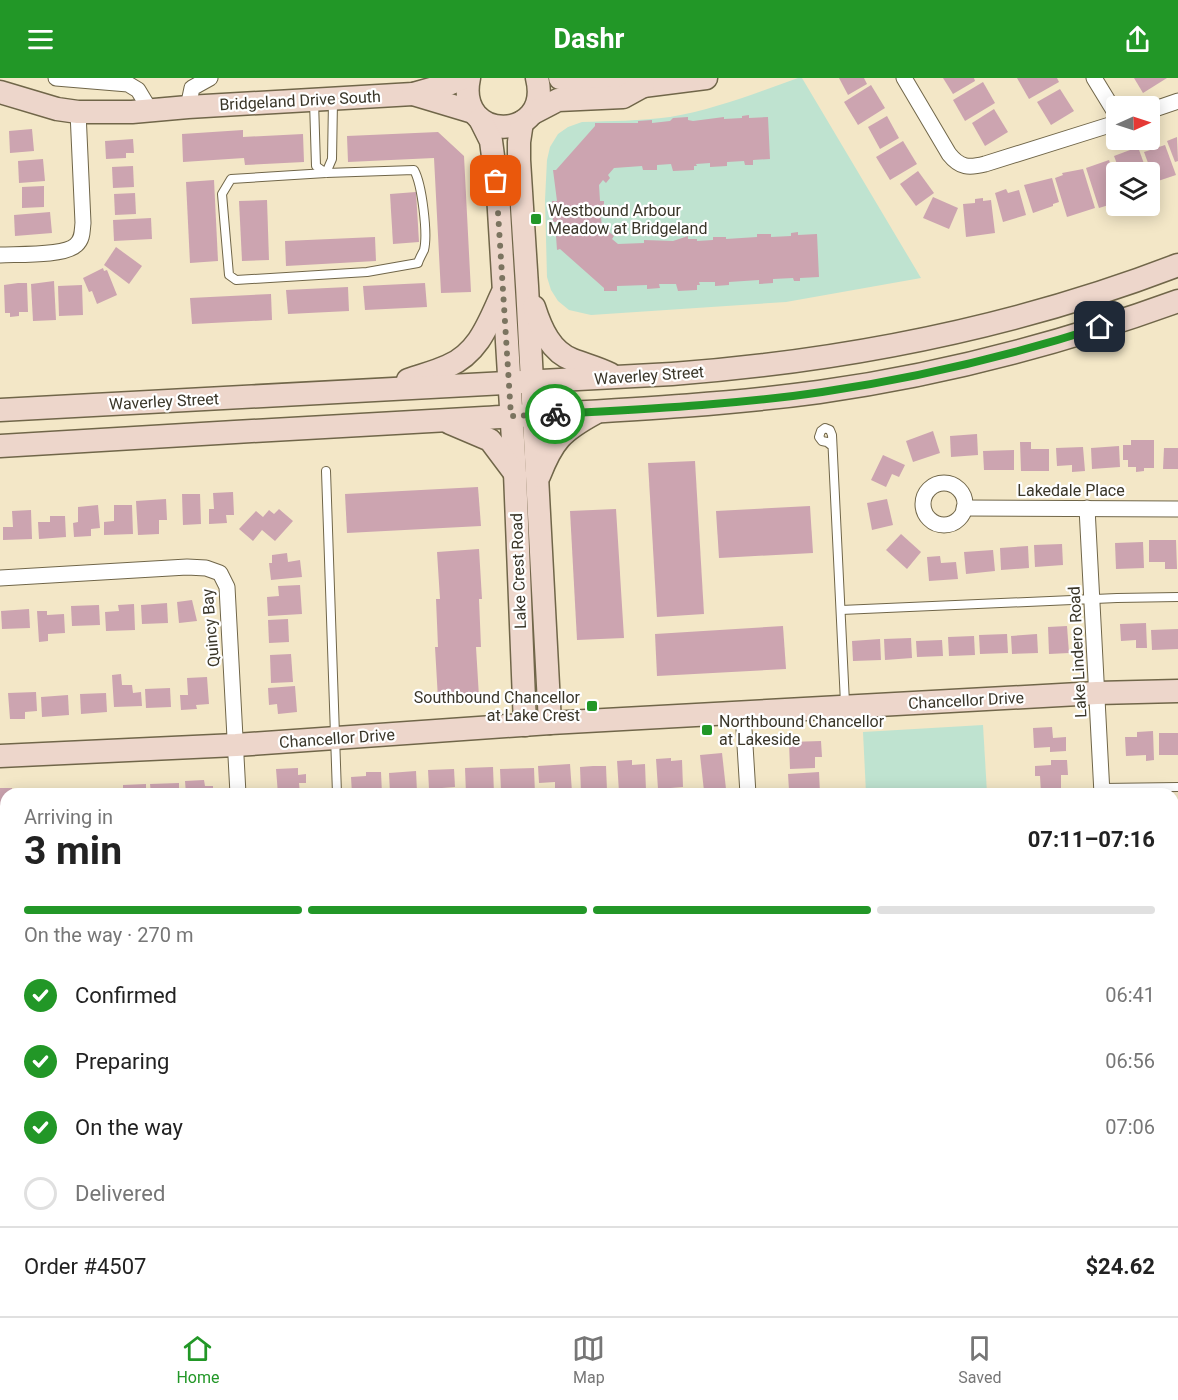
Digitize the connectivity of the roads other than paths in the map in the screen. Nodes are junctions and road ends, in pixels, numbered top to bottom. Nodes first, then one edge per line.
1 (56, 78) edge
2 (210, 78) edge
3 (463, 78) edge
4 (469, 78) edge
5 (537, 78) edge
6 (560, 78) edge
7 (904, 78) edge
8 (1094, 78) edge
9 (700, 79) edge
10 (411, 86) edge
11 (643, 86) junction
12 (0, 92) edge
13 (1106, 98) edge
14 (324, 99) junction
15 (1178, 101) edge
16 (188, 107) junction
17 (1160, 107) edge
18 (150, 110) junction
19 (78, 112) junction
20 (476, 115) junction
21 (527, 118) junction
22 (1106, 126) edge
23 (326, 173) junction
24 (0, 255) edge
25 (1178, 265) edge
26 (527, 286) junction
27 (504, 290) junction
28 (1178, 301) edge
29 (617, 377) junction
30 (520, 382) junction
31 (385, 389) junction
32 (0, 410) edge
33 (596, 412) junction
34 (522, 416) junction
35 (441, 420) junction
36 (0, 446) edge
37 (832, 446) dead end
38 (326, 471) dead end
39 (515, 473) junction
40 (537, 483) junction
41 (964, 508) dead end
42 (1087, 508) junction
43 (1178, 509) edge
44 (0, 578) edge
45 (1178, 597) edge
46 (1092, 599) junction
47 (841, 610) junction
48 (1178, 691) edge
49 (1097, 693) junction
50 (845, 707) junction
51 (743, 713) junction
52 (550, 723) junction
53 (525, 725) junction
54 (335, 738) junction
55 (236, 745) junction
56 (0, 756) edge
57 (1178, 787) edge
58 (238, 788) edge
59 (337, 788) edge
60 (748, 788) edge
61 (1102, 788) edge
62 (1159, 788) edge

1 - 18 street
2 - 16 street, Bridgeland Drive South
3 - 10 street, Bridgeland Drive South
4 - 20 street
5 - 21 street
6 - 11 street
7 - 22 street
8 - 13 street
9 - 11 street
10 - 14 street, Bridgeland Drive South
10 - 20 street, Bridgeland Drive South
11 - 21 street, Bridgeland Drive South
12 - 19 street, Bridgeland Drive South
14 - 16 street, Bridgeland Drive South
14 - 23 lane
14 - 23 lane
15 - 17 street
16 - 18 street, Bridgeland Drive South
18 - 19 street, Bridgeland Drive South
19 - 24 street
20 - 21 street, Bridgeland Drive South
20 - 27 street
21 - 26 street
23 - 23 lane
25 - 29 street, Waverley Street
26 - 29 street
26 - 30 street
27 - 30 street
27 - 31 street
28 - 33 street, Waverley Street
29 - 30 street, Waverley Street
30 - 31 street, Waverley Street
30 - 34 street
31 - 32 street, Waverley Street
33 - 34 street, Waverley Street
33 - 40 street
34 - 35 street, Waverley Street
34 - 39 street, Lake Crest Road
34 - 40 street, Lake Crest Road
35 - 36 street, Waverley Street
35 - 39 street
37 - 47 lane
38 - 54 lane
39 - 53 street, Lake Crest Road
40 - 52 street, Lake Crest Road
41 - 42 street, Lakedale Place
42 - 43 street, Lakedale Place
42 - 46 street, Lake Lindero Road
44 - 55 street, Quincy Bay
45 - 46 lane
46 - 47 lane
46 - 49 street, Lake Lindero Road
47 - 50 lane
48 - 49 street, Chancellor Drive
49 - 50 street, Chancellor Drive
49 - 61 street, Lake Lindero Road
50 - 51 street, Chancellor Drive
51 - 52 street, Chancellor Drive
51 - 60 street
52 - 53 street, Chancellor Drive
53 - 54 street, Chancellor Drive
54 - 55 street, Chancellor Drive
54 - 59 lane
55 - 56 street, Chancellor Drive
55 - 58 street, Quincy Bay
57 - 62 lane

